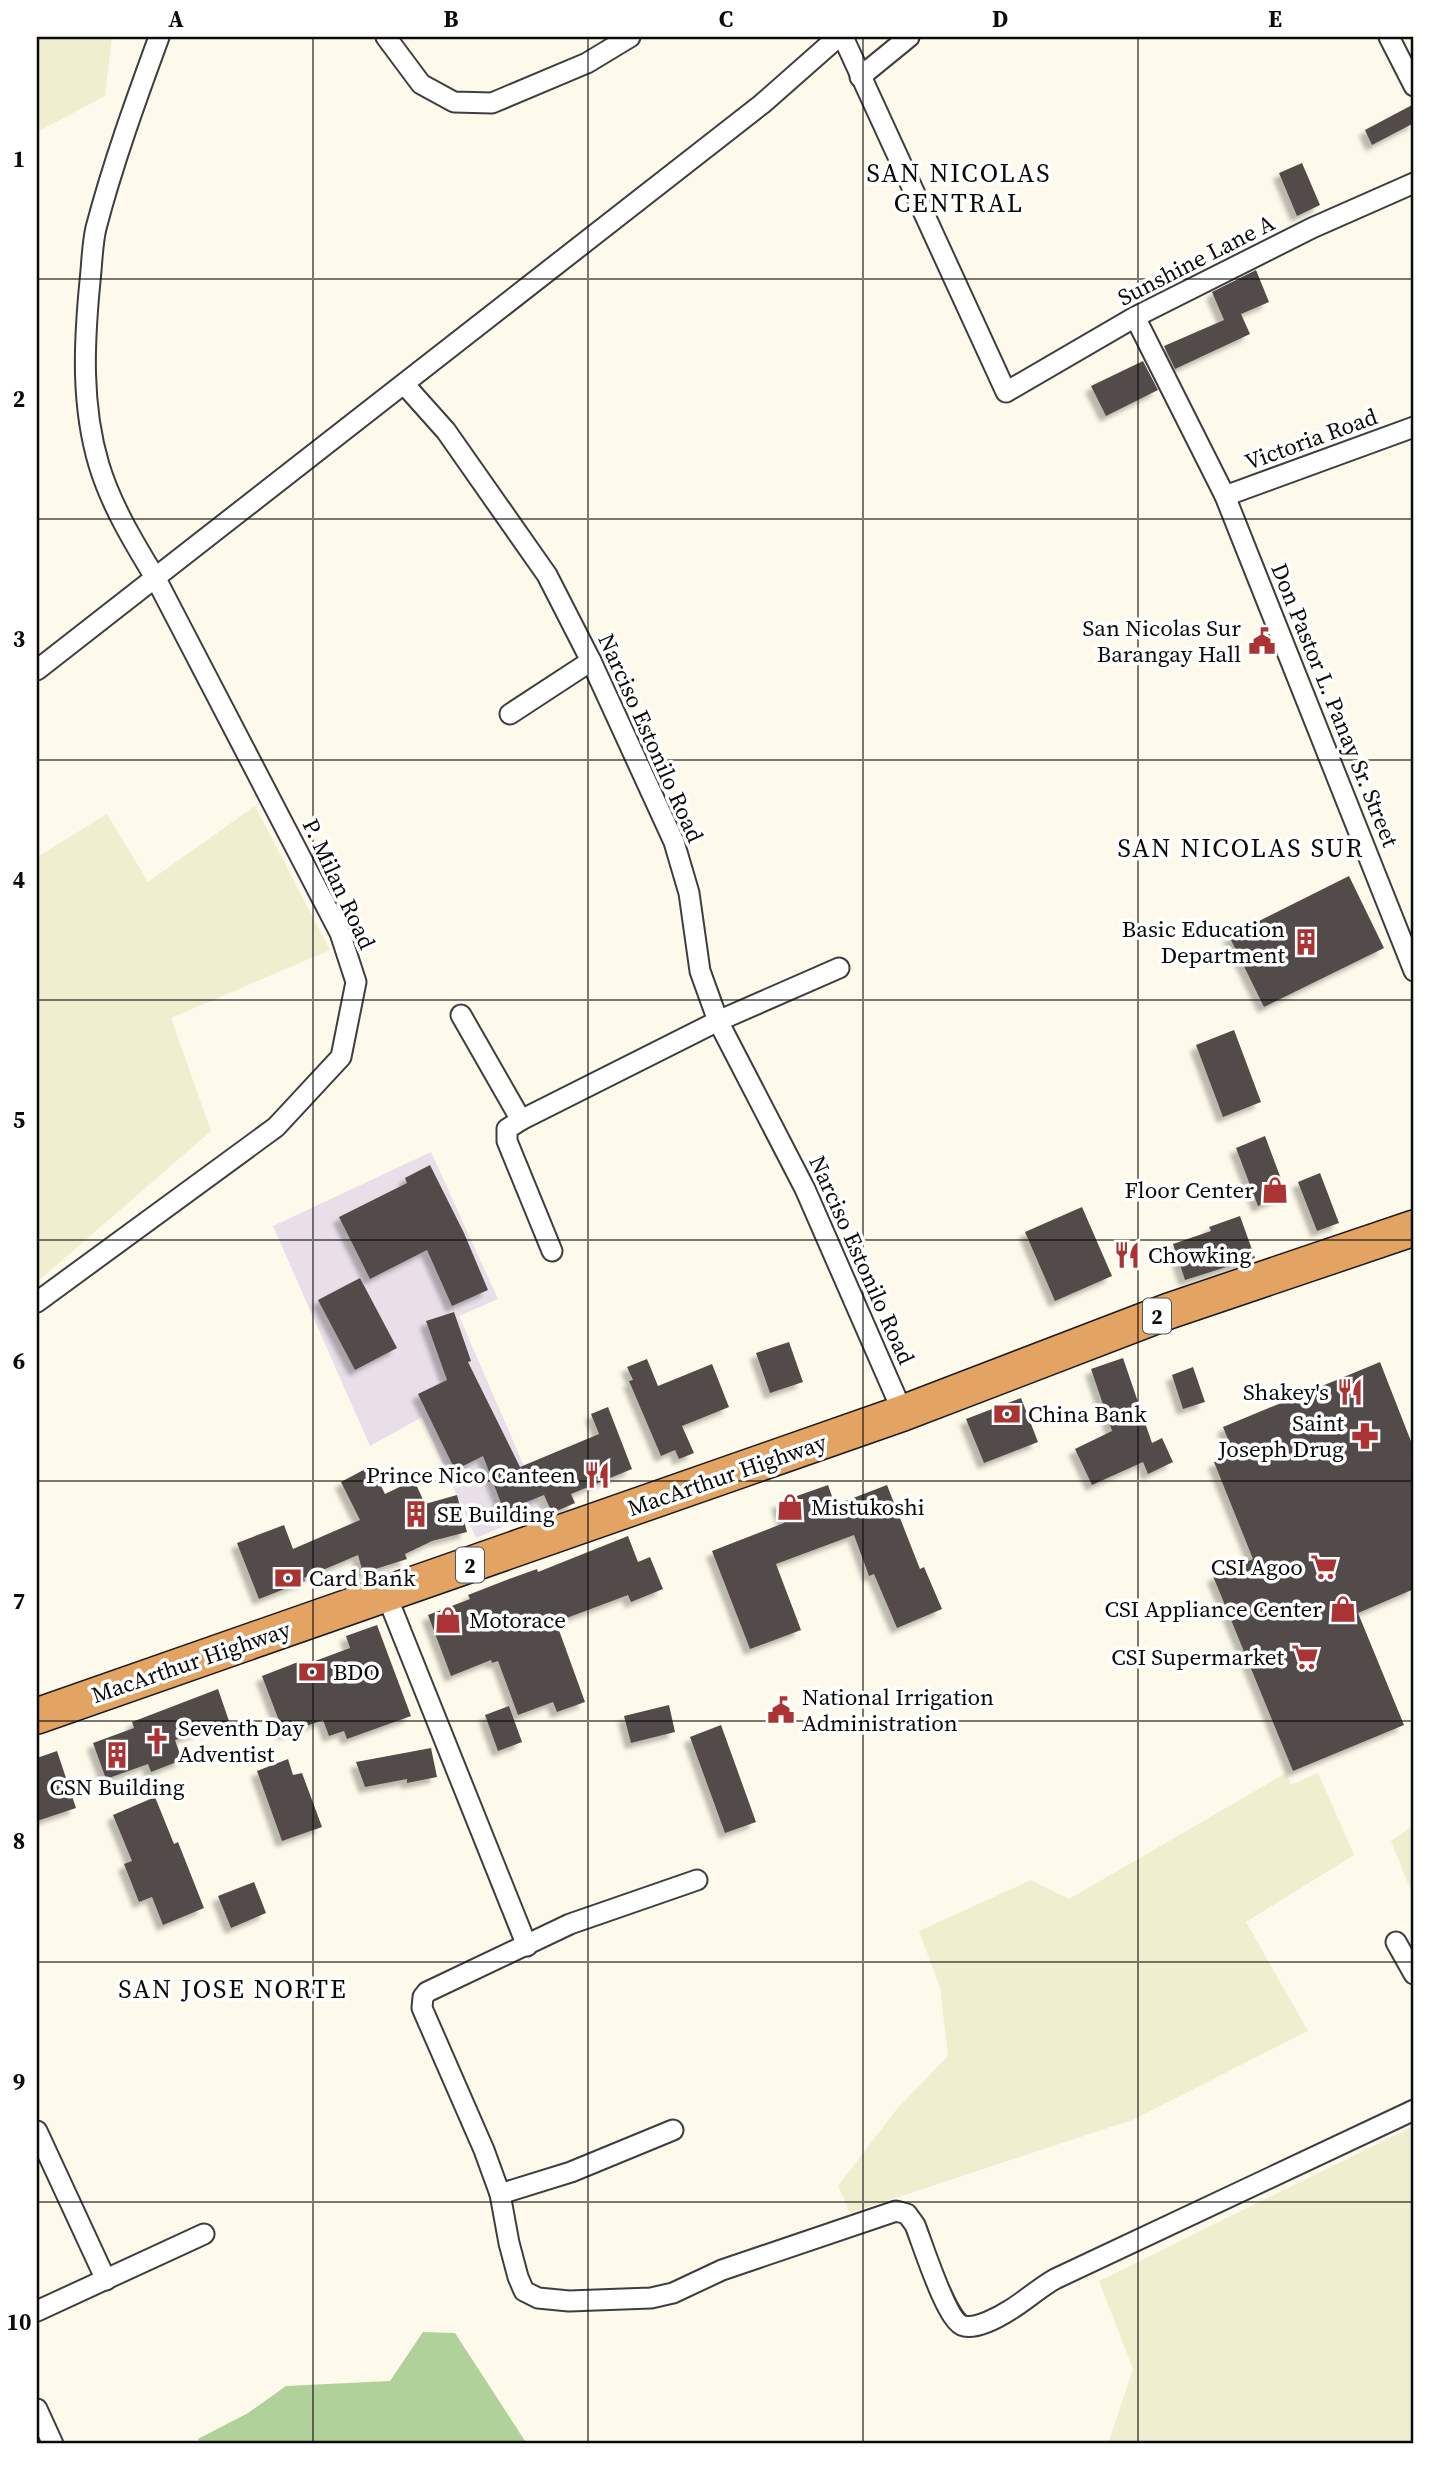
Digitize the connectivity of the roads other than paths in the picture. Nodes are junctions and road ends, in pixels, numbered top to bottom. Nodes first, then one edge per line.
1 (159, 37) edge
2 (386, 37) edge
3 (630, 37) edge
4 (841, 37) edge
5 (909, 37) edge
6 (1389, 37) edge
7 (860, 77) junction
8 (1414, 86) edge
9 (1414, 183) edge
10 (1135, 317) junction
11 (404, 384) junction
12 (1414, 427) edge
13 (1225, 496) junction
14 (156, 579) junction
15 (591, 661) junction
16 (37, 670) edge
17 (510, 714) dead end
18 (839, 968) dead end
19 (1414, 971) edge
20 (461, 1015) dead end
21 (718, 1021) junction
22 (521, 1120) junction
23 (1414, 1228) edge
24 (552, 1251) dead end
25 (37, 1302) edge
26 (903, 1413) junction
27 (386, 1594) junction
28 (37, 1716) edge
29 (697, 1880) dead end
30 (1396, 1942) dead end
31 (527, 1946) junction
32 (1414, 1974) edge
33 (1414, 2110) edge
34 (673, 2130) dead end
35 (37, 2131) edge
36 (500, 2194) junction
37 (204, 2234) dead end
38 (106, 2280) junction
39 (37, 2311) edge
40 (39, 2419) edge
41 (53, 2444) edge

1 - 14 street, P. Milan Road
2 - 3 street
4 - 7 street
4 - 11 street
5 - 7 street
6 - 8 street
7 - 10 street, Sunshine Lane A
9 - 10 street, Sunshine Lane A
10 - 13 street, Don Pastor L. Panay Sr. Street
11 - 14 street
11 - 15 street, Narciso Estonilo Road
12 - 13 street, Victoria Road
13 - 19 street, Don Pastor L. Panay Sr. Street
14 - 16 street
14 - 25 street, P. Milan Road
15 - 17 street
15 - 21 street, Narciso Estonilo Road
18 - 21 street
20 - 22 street
21 - 22 street
21 - 26 street, Narciso Estonilo Road
22 - 24 street
23 - 26 highway, MacArthur Highway / 2
26 - 27 highway, MacArthur Highway / 2
27 - 28 highway, MacArthur Highway / 2
27 - 31 street
29 - 31 street
30 - 32 street
31 - 36 street
33 - 36 street
34 - 36 street
35 - 38 street
37 - 38 street
38 - 39 street
40 - 41 street

